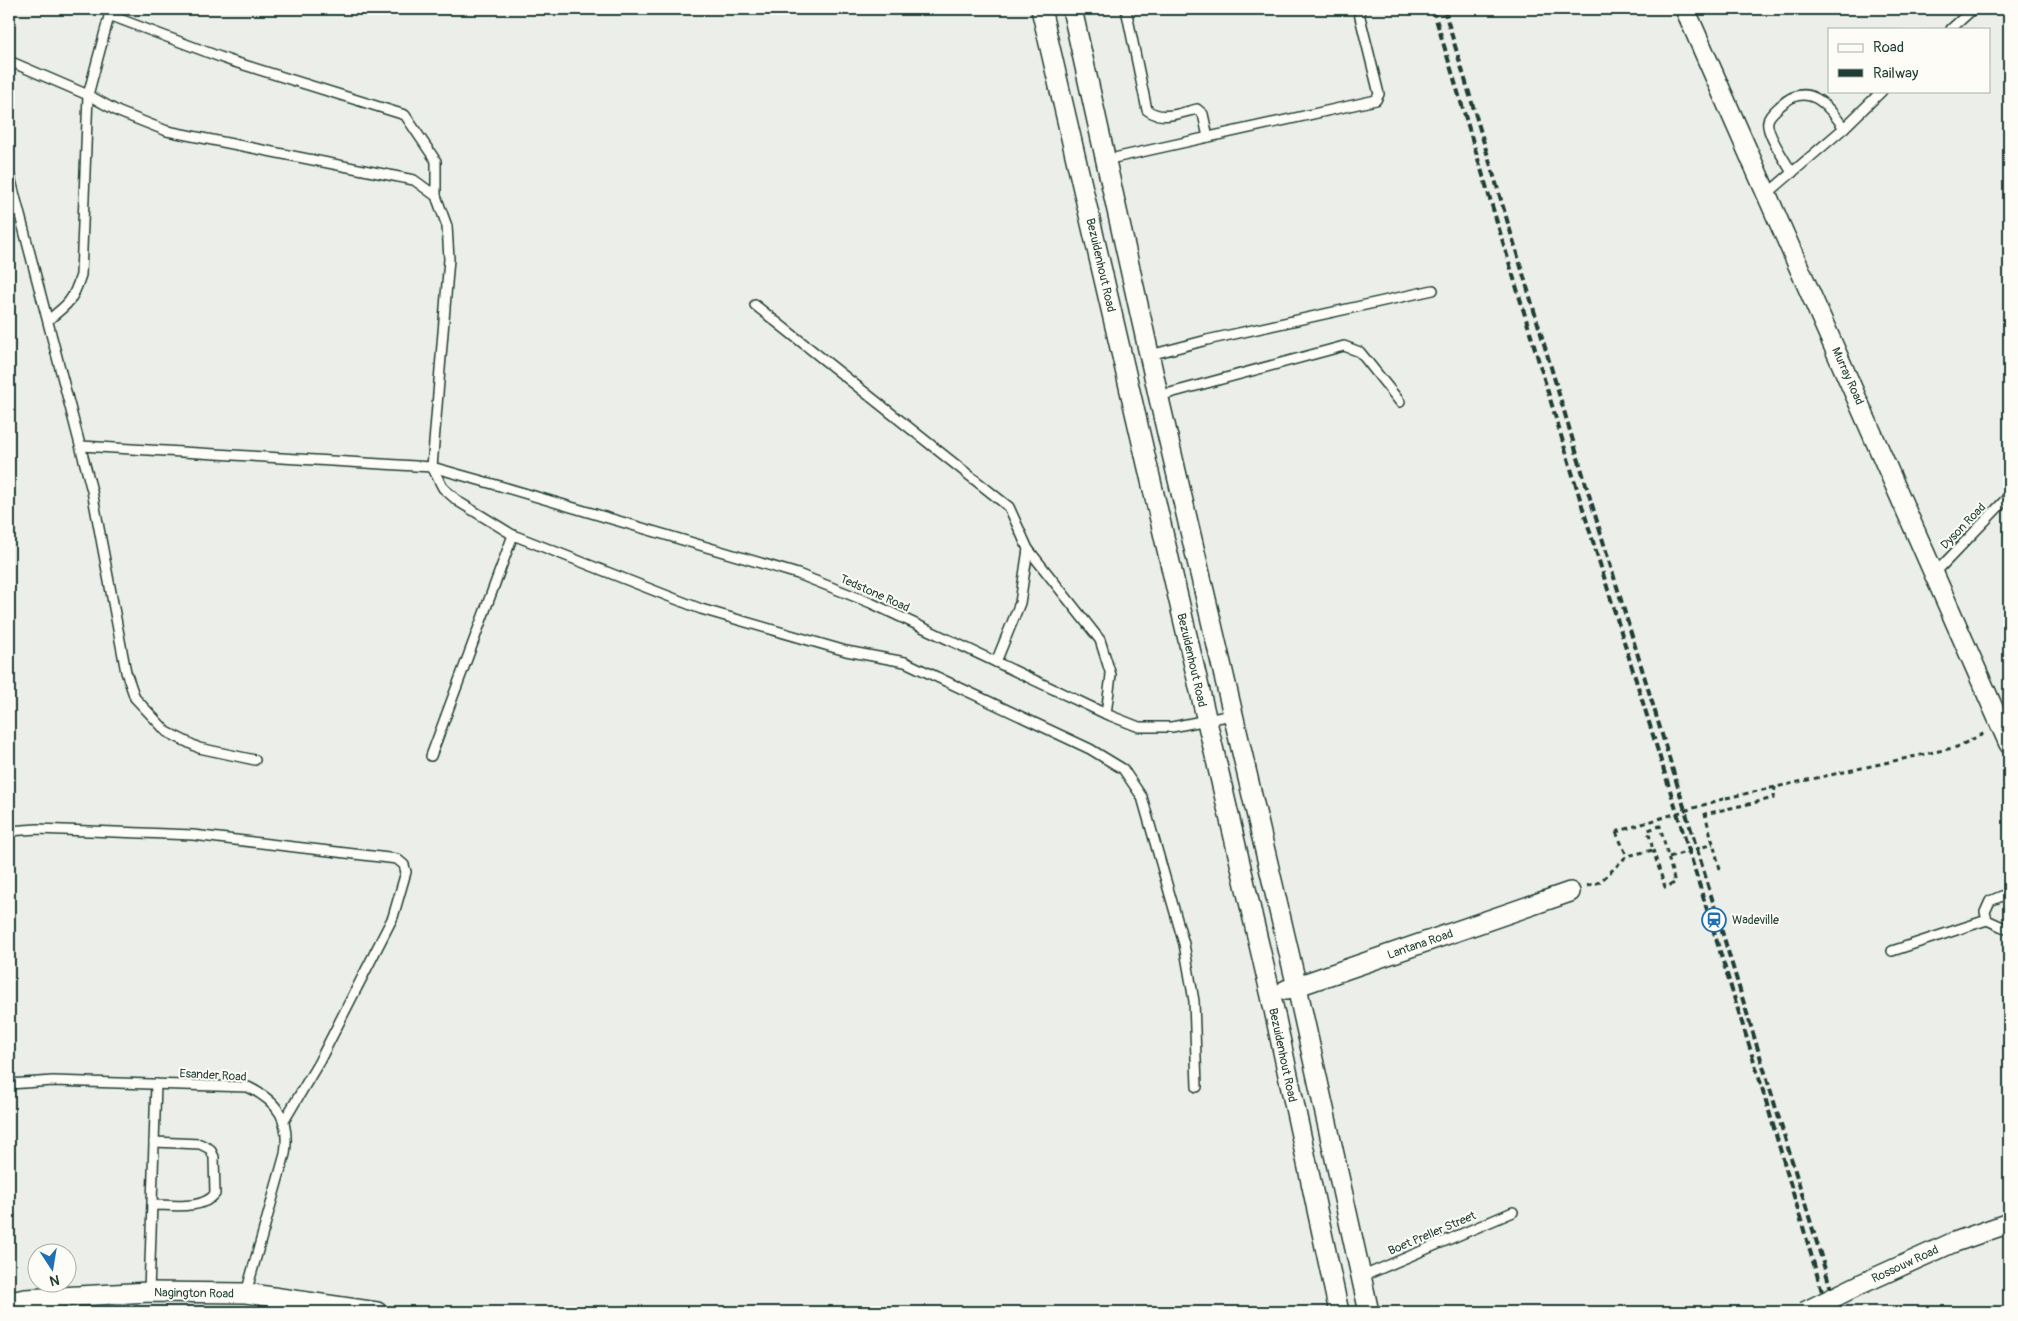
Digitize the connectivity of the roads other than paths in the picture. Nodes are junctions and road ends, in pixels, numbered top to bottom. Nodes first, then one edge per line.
1 (1041, 9) edge
2 (1072, 9) edge
3 (1126, 9) edge
4 (1358, 9) edge
5 (1685, 9) edge
6 (1973, 9) edge
7 (110, 12) edge
8 (1952, 28) edge
9 (9, 61) edge
10 (1881, 92) edge
11 (88, 95) junction
12 (1844, 128) junction
13 (1208, 137) junction
14 (1107, 166) junction
15 (9, 172) edge
16 (1792, 173) junction
17 (1081, 179) junction
18 (1767, 194) junction
19 (436, 196) junction
20 (1433, 290) dead end
21 (755, 304) dead end
22 (48, 320) junction
23 (1150, 356) junction
24 (1159, 399) junction
25 (1400, 402) dead end
26 (1135, 409) junction
27 (81, 446) junction
28 (432, 467) junction
29 (2009, 496) edge
30 (513, 534) junction
31 (1028, 548) junction
32 (1935, 573) junction
33 (996, 662) junction
34 (1106, 714) junction
35 (1232, 715) junction
36 (1206, 720) junction
37 (2009, 744) edge
38 (431, 756) dead end
39 (255, 760) dead end
40 (1250, 790) junction
41 (1224, 796) junction
42 (9, 830) edge
43 (1570, 892) road end
44 (2009, 893) edge
45 (1986, 920) junction
46 (2009, 930) edge
47 (1892, 951) dead end
48 (1297, 987) junction
49 (1270, 996) junction
50 (9, 1084) edge
51 (156, 1084) junction
52 (1197, 1087) dead end
53 (284, 1121) junction
54 (154, 1142) junction
55 (152, 1205) junction
56 (1513, 1212) dead end
57 (2009, 1223) edge
58 (1361, 1276) junction
59 (1333, 1285) junction
60 (150, 1292) junction
61 (246, 1293) junction
62 (9, 1302) edge
63 (377, 1312) edge
64 (1339, 1312) edge
65 (1369, 1312) edge
66 (1804, 1312) edge

1 - 17 street, Bezuidenhout Road
2 - 14 street
3 - 13 lane
4 - 13 lane
5 - 18 street, Murray Road
6 - 8 lane
7 - 11 lane
7 - 19 lane
9 - 11 lane
10 - 12 lane
11 - 19 lane
11 - 22 lane
12 - 16 lane
12 - 16 lane
13 - 14 lane
14 - 17 street
14 - 23 street
15 - 22 lane
16 - 18 lane
17 - 26 street, Bezuidenhout Road
18 - 32 street, Murray Road
19 - 28 lane
20 - 23 lane
21 - 31 lane
22 - 27 lane
23 - 24 street
24 - 25 lane
24 - 26 street
24 - 35 street
26 - 36 street, Bezuidenhout Road
27 - 28 lane, Tedstone Road
27 - 39 lane
28 - 30 lane
28 - 33 lane, Tedstone Road
29 - 32 lane, Dyson Road
30 - 38 lane
30 - 52 lane
31 - 33 lane
31 - 34 lane
32 - 37 street, Murray Road
33 - 34 lane, Tedstone Road
34 - 36 lane, Tedstone Road
35 - 36 lane, Tedstone Road
35 - 40 street
36 - 41 street, Bezuidenhout Road
40 - 41 street
40 - 48 street
41 - 49 street, Bezuidenhout Road
42 - 53 lane
43 - 48 street, Lantana Road
44 - 45 lane
45 - 46 lane
45 - 47 lane
48 - 49 street, Lantana Road
48 - 58 street
49 - 59 street, Bezuidenhout Road
50 - 51 lane, Esander Road
51 - 53 lane, Esander Road
51 - 54 lane
53 - 61 lane, Esander Road
54 - 55 lane
54 - 55 lane
55 - 60 lane
56 - 58 lane, Boet Preller Street
57 - 66 street, Rossouw Road, bridge
58 - 59 street
58 - 65 street
59 - 64 street, Bezuidenhout Road
60 - 61 street, Nagington Road
60 - 62 street, Nagington Road
61 - 63 street, Nagington Road

